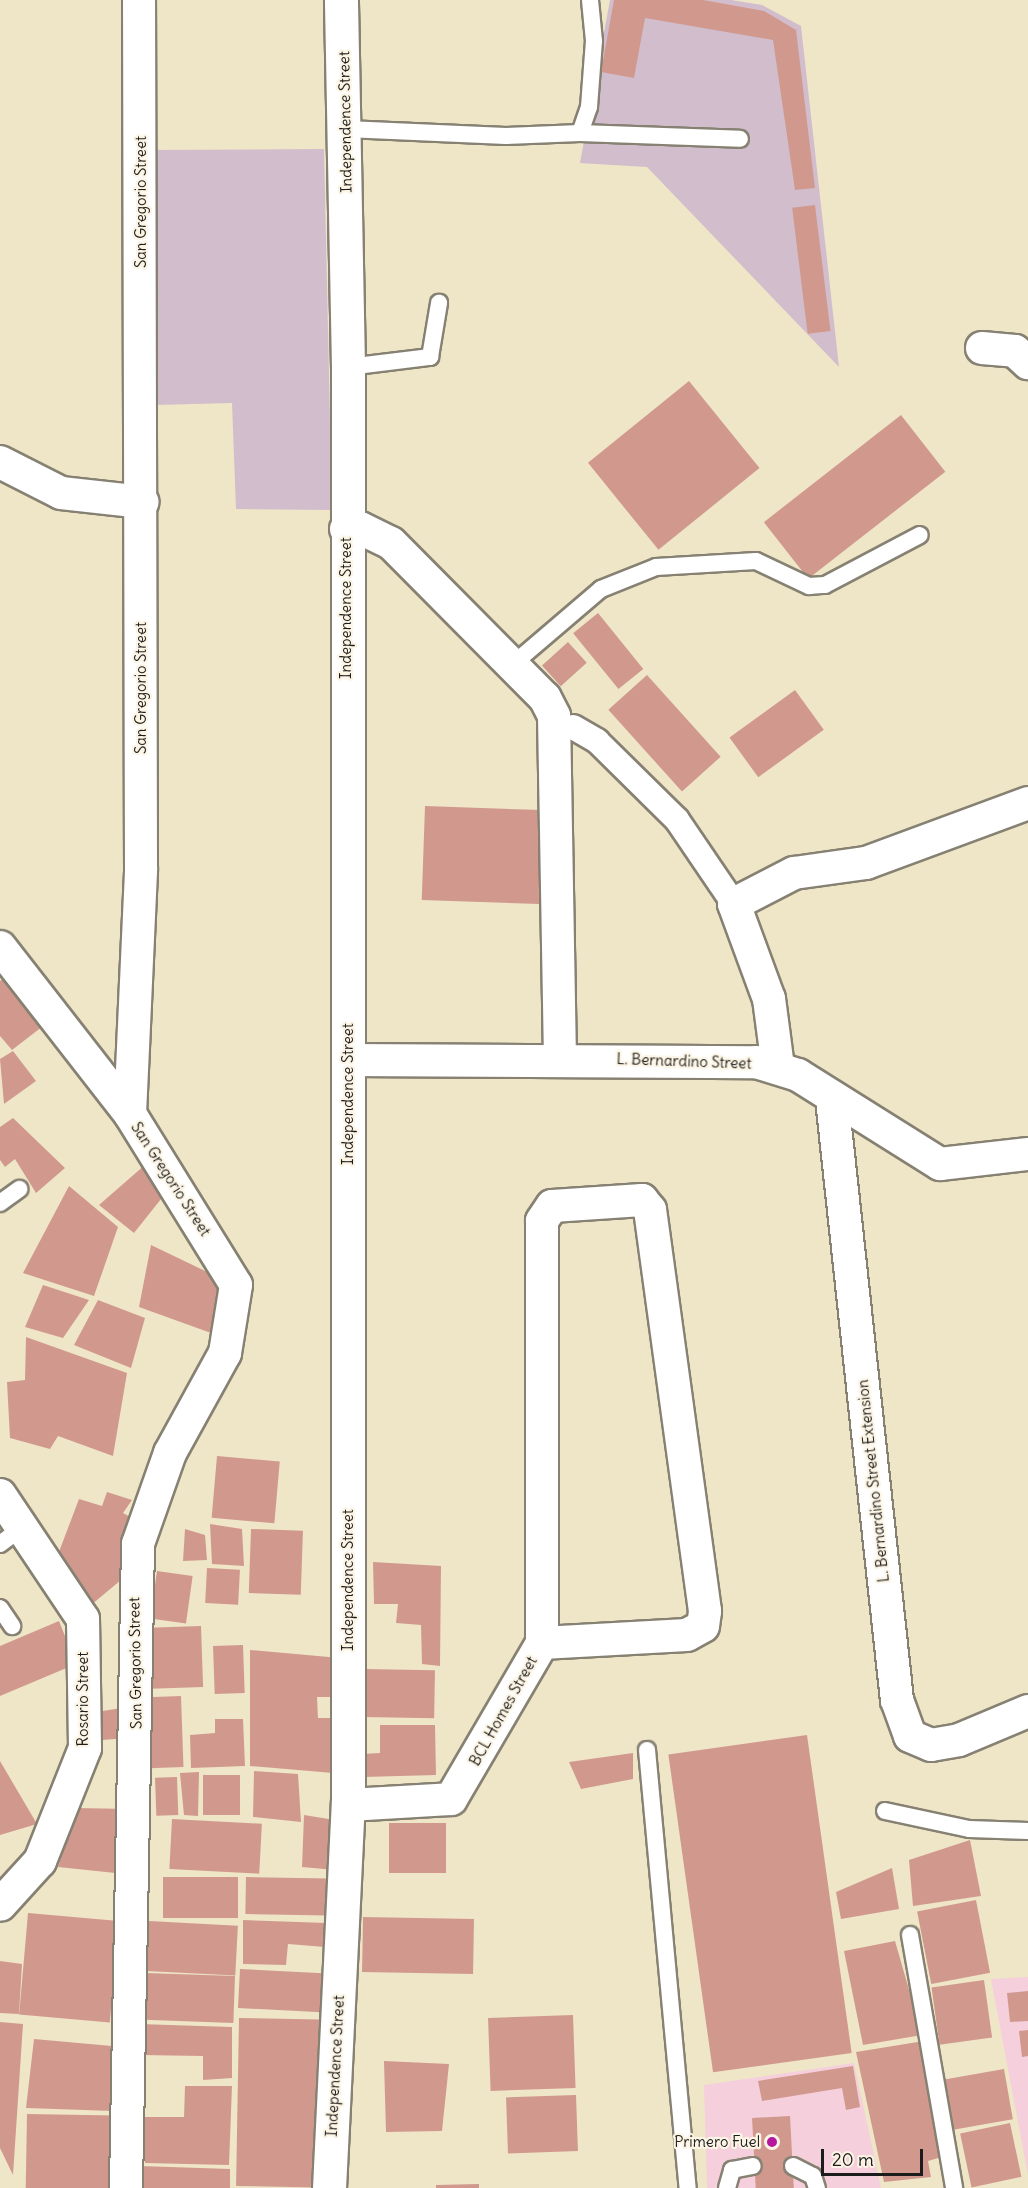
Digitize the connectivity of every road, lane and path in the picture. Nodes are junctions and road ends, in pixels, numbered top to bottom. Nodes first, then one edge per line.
1 (139, 0) edge
2 (341, 0) edge
3 (590, 0) edge
4 (346, 129) junction
5 (580, 133) junction
6 (740, 140) dead end
7 (439, 303) dead end
8 (982, 348) dead end
9 (1028, 363) edge
10 (348, 367) junction
11 (0, 462) edge
12 (143, 502) junction
13 (346, 529) junction
14 (920, 535) dead end
15 (512, 665) junction
16 (564, 721) junction
17 (1028, 803) edge
18 (734, 904) junction
19 (0, 947) edge
20 (560, 1057) junction
21 (348, 1060) junction
22 (778, 1067) junction
23 (832, 1099) junction
24 (130, 1114) junction
25 (1028, 1154) edge
26 (19, 1189) dead end
27 (0, 1203) edge
28 (0, 1495) edge
29 (10, 1536) edge
30 (0, 1608) edge
31 (12, 1626) dead end
32 (542, 1643) junction
33 (1028, 1711) edge
34 (647, 1750) dead end
35 (348, 1805) junction
36 (885, 1811) dead end
37 (1028, 1831) edge
38 (0, 1905) edge
39 (910, 1935) dead end
40 (753, 2166) dead end
41 (793, 2166) dead end
42 (126, 2188) edge
43 (329, 2188) edge
44 (688, 2188) edge
45 (727, 2188) edge
46 (817, 2188) edge
47 (954, 2188) edge

1 - 12 street, San Gregorio Street
2 - 4 street, Independence Street
3 - 5 lane
4 - 5 lane
4 - 10 street, Independence Street
5 - 6 lane
7 - 10 lane
8 - 9 street
10 - 13 street, Independence Street
11 - 12 street
12 - 24 street, San Gregorio Street
13 - 15 street
13 - 21 street, Independence Street
14 - 15 lane
15 - 16 street
16 - 18 street
16 - 20 street
17 - 18 street
18 - 22 street
19 - 24 street
20 - 21 street, L. Bernardino Street
20 - 22 street, L. Bernardino Street
21 - 35 street, Independence Street
22 - 23 street, L. Bernardino Street
23 - 25 street, L. Bernardino Street
23 - 33 street, L. Bernardino Street Extension
24 - 42 street, San Gregorio Street
26 - 27 lane
28 - 29 street, Rosario Street
29 - 38 street, Rosario Street
30 - 31 lane
32 - 32 street, BCL Homes Street
32 - 35 street, BCL Homes Street
34 - 44 lane
35 - 43 street, Independence Street
36 - 37 lane
39 - 47 lane
40 - 45 lane
41 - 46 lane

